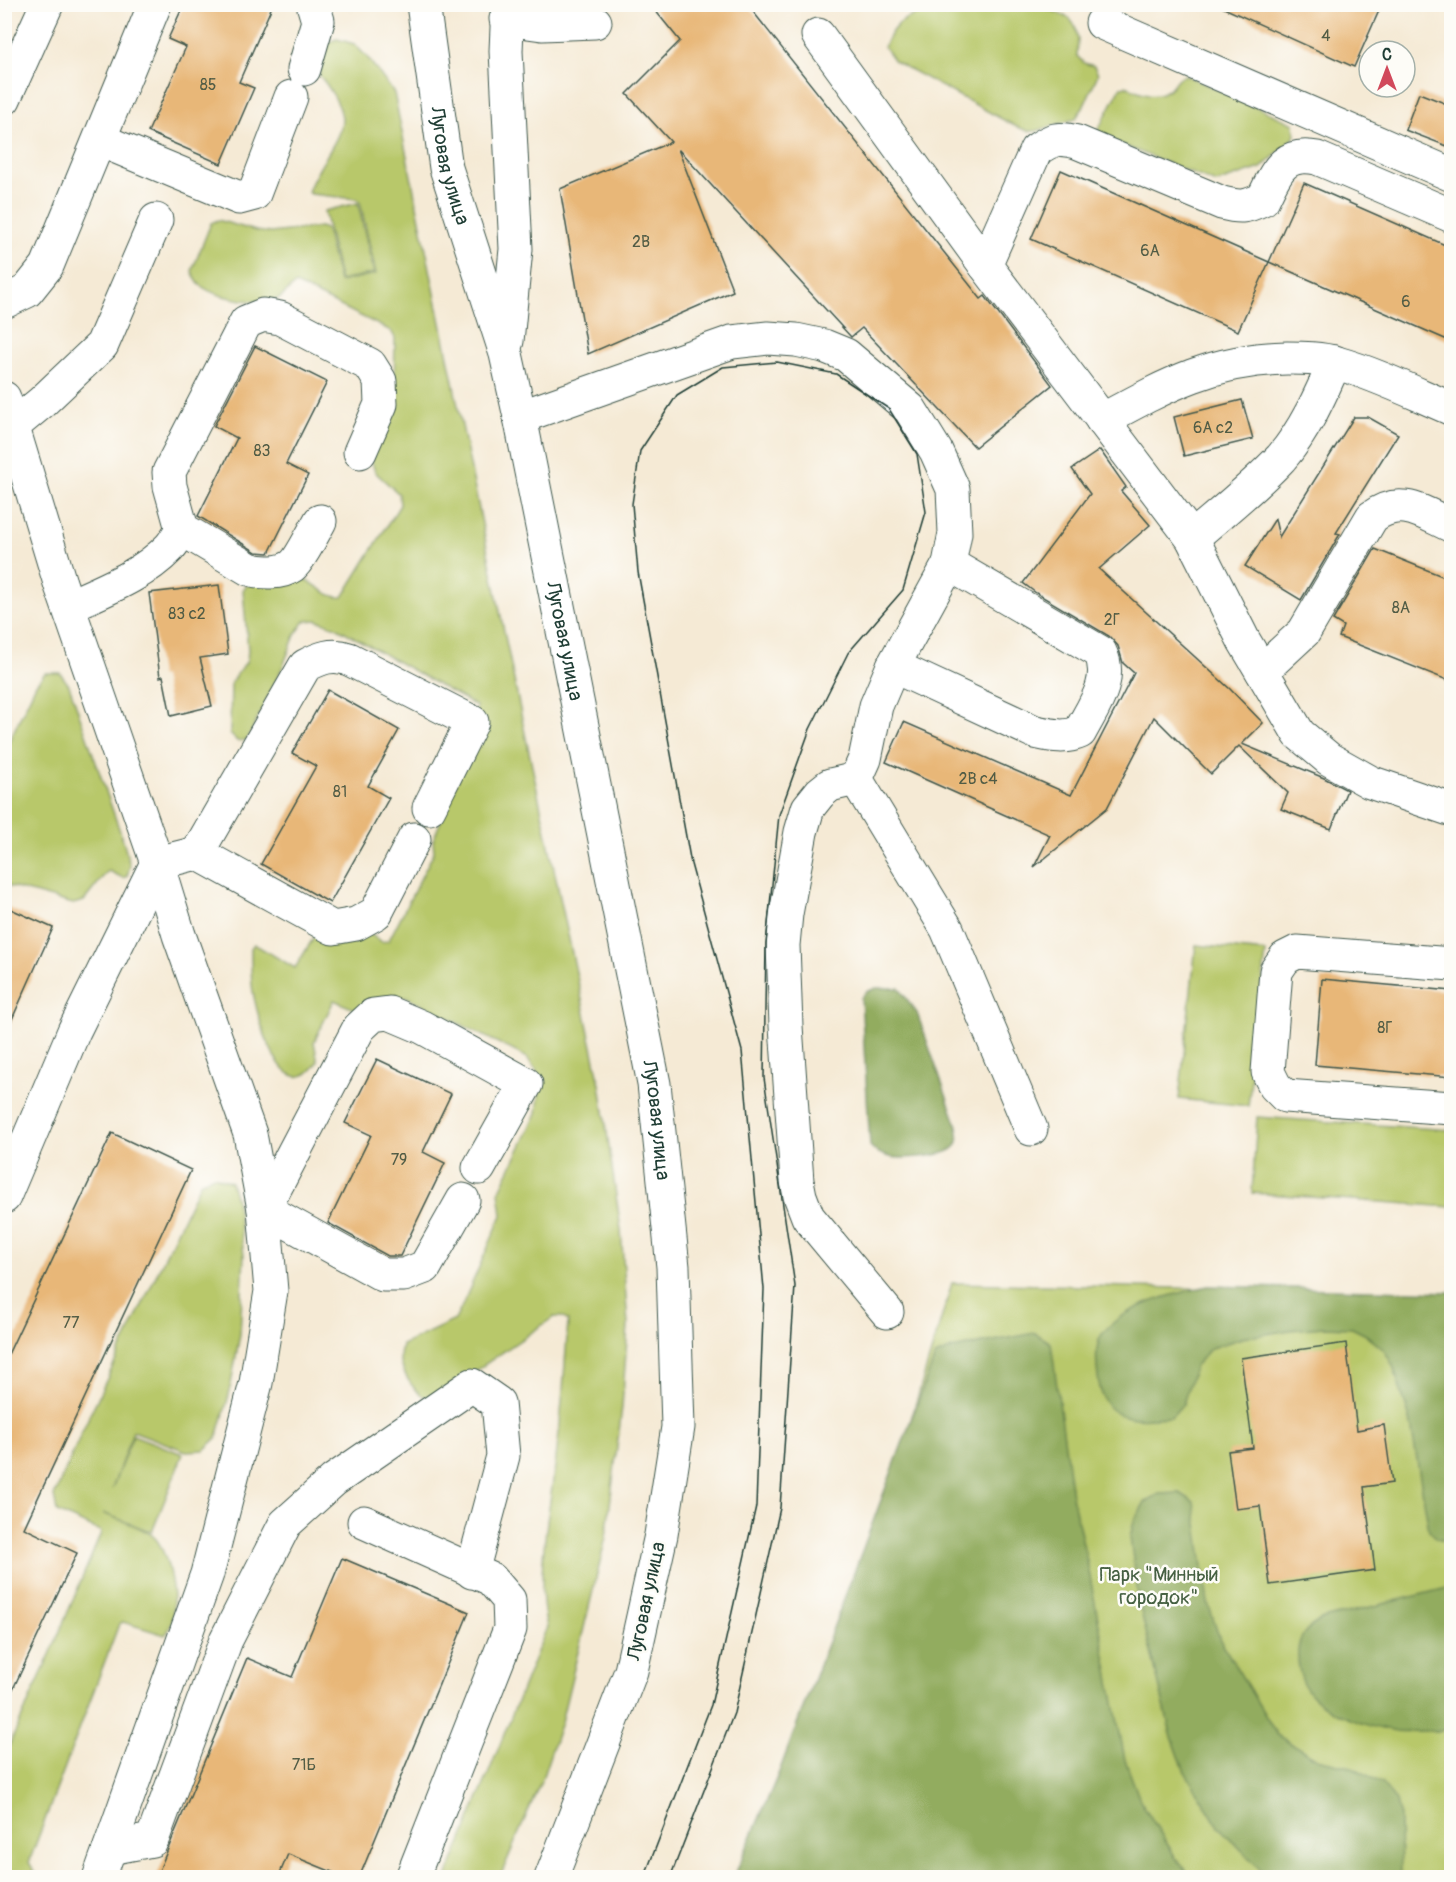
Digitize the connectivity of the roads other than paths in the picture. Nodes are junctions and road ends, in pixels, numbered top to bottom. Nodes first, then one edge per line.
1 (48, 4) edge
2 (155, 4) edge
3 (313, 4) edge
4 (423, 4) edge
5 (507, 12) edge
6 (595, 22) dead end
7 (1102, 23) dead end
8 (818, 35) dead end
9 (4, 99) edge
10 (100, 140) junction
11 (1452, 175) edge
12 (1452, 216) edge
13 (156, 220) dead end
14 (986, 265) junction
15 (4, 302) edge
16 (506, 354) junction
17 (1335, 362) junction
18 (1452, 409) edge
19 (9, 412) edge
20 (520, 417) junction
21 (1102, 420) junction
22 (360, 452) dead end
23 (320, 521) dead end
24 (1452, 526) edge
25 (182, 529) junction
26 (1192, 538) junction
27 (949, 564) junction
28 (69, 606) junction
29 (893, 666) junction
30 (1262, 671) junction
31 (856, 779) junction
32 (429, 808) dead end
33 (1452, 810) edge
34 (414, 839) dead end
35 (197, 853) junction
36 (157, 863) junction
37 (1452, 964) edge
38 (1452, 1108) edge
39 (1031, 1129) dead end
40 (479, 1167) dead end
41 (4, 1197) edge
42 (463, 1200) dead end
43 (264, 1209) junction
44 (887, 1312) dead end
45 (364, 1522) dead end
46 (472, 1572) junction
47 (103, 1870) edge
48 (412, 1878) edge
49 (551, 1878) edge

1 - 9 main road
2 - 10 main road
3 - 10 main road
4 - 16 main road, Луговая улица
5 - 6 main road
5 - 16 main road, Луговая улица
7 - 11 main road
8 - 14 main road
10 - 15 main road
12 - 14 main road
13 - 19 main road
14 - 21 main road
16 - 20 main road, Луговая улица
17 - 18 main road
17 - 21 main road
17 - 26 main road
19 - 28 main road
20 - 27 main road
20 - 49 main road, Луговая улица
21 - 26 main road
22 - 25 main road
23 - 25 main road
24 - 30 main road
25 - 28 main road
26 - 30 main road
27 - 29 main road
27 - 29 main road
28 - 36 main road
29 - 31 main road
30 - 33 main road
31 - 39 main road
31 - 44 main road
32 - 35 main road
34 - 35 main road
35 - 36 main road
36 - 41 main road
36 - 43 main road
37 - 38 main road
40 - 43 main road
42 - 43 main road
43 - 47 main road
45 - 46 main road
46 - 47 main road
46 - 48 main road

